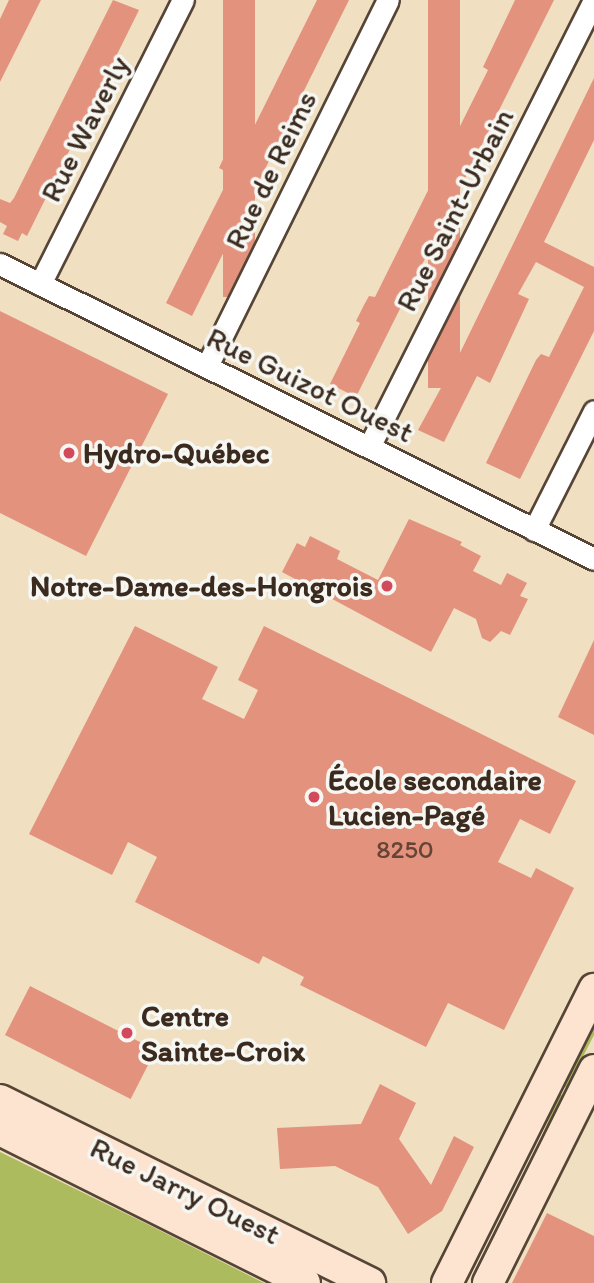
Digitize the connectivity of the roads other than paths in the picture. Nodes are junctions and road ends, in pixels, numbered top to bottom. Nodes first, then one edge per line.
1 (183, 0) edge
2 (388, 0) edge
3 (594, 0) edge
4 (0, 264) edge
5 (40, 284) junction
6 (207, 366) junction
7 (594, 411) edge
8 (369, 447) junction
9 (534, 530) junction
10 (594, 559) edge
11 (594, 989) edge
12 (594, 1070) edge
13 (0, 1100) edge
14 (0, 1130) edge
15 (305, 1283) edge
16 (370, 1283) edge
17 (447, 1283) edge
18 (488, 1283) edge

1 - 5 street, Rue Waverly
2 - 6 street, Rue de Reims
3 - 8 street, Rue Saint-Urbain
4 - 5 street, Rue Guizot Ouest
5 - 6 street, Rue Guizot Ouest
6 - 8 street, Rue Guizot Ouest
7 - 9 street
8 - 9 street, Rue Guizot Ouest
9 - 10 street, Rue Guizot Ouest
11 - 17 main road
12 - 18 main road
13 - 16 main road, Rue Jarry Ouest
14 - 15 main road, Rue Jarry Ouest

